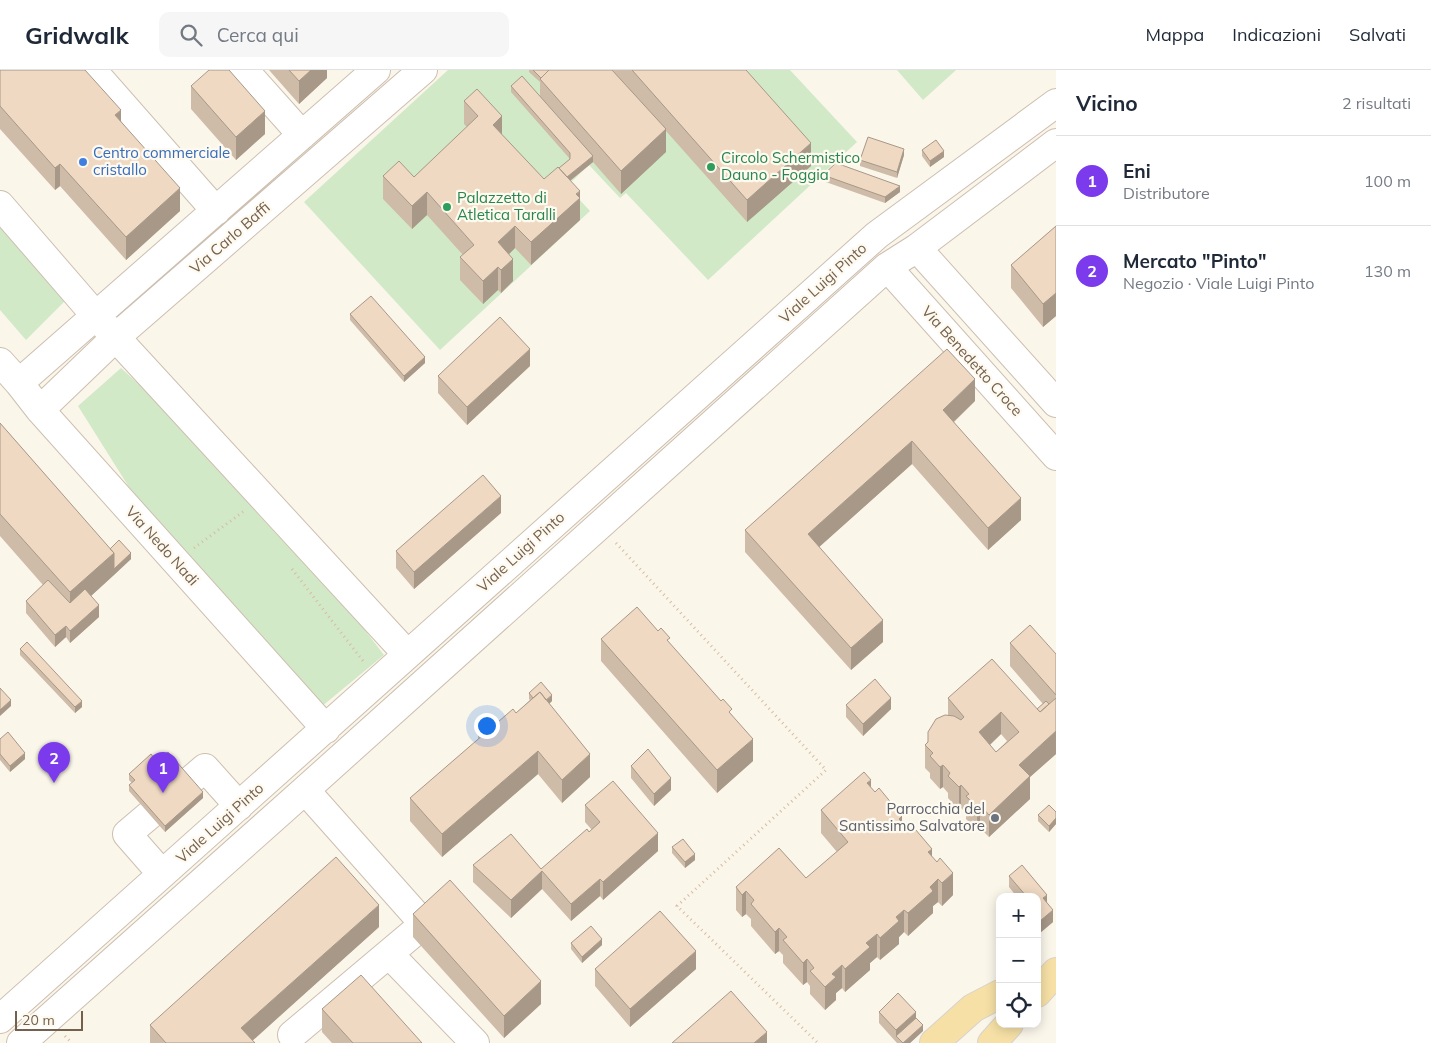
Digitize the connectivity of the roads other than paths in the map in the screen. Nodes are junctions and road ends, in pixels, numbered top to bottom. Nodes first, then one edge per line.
1 (92, 70) edge
2 (244, 70) edge
3 (376, 70) edge
4 (423, 70) edge
5 (1056, 103) edge
6 (302, 135) junction
7 (1056, 143) edge
8 (972, 166) junction
9 (998, 187) junction
10 (0, 205) edge
11 (216, 211) junction
12 (917, 248) junction
13 (887, 267) junction
14 (96, 316) junction
15 (116, 337) junction
16 (0, 362) edge
17 (19, 383) junction
18 (1056, 403) edge
19 (40, 410) junction
20 (1056, 456) edge
21 (568, 510) junction
22 (601, 535) junction
23 (407, 654) junction
24 (326, 729) junction
25 (305, 790) junction
26 (231, 813) junction
27 (245, 844) junction
28 (162, 874) junction
29 (389, 954) junction
30 (1056, 966) edge
31 (1056, 972) edge
32 (1041, 973) edge
33 (1041, 989) edge
34 (996, 996) edge
35 (0, 1019) edge
36 (1006, 1028) edge
37 (292, 1035) dead end
38 (21, 1043) edge
39 (475, 1043) edge
40 (934, 1043) edge
41 (992, 1043) edge

1 - 11 street
2 - 6 street
3 - 6 street, Via Carlo Baffi
4 - 15 street, Via Carlo Baffi
5 - 8 street, Viale Luigi Pinto
6 - 11 street, Via Carlo Baffi
7 - 9 street, Viale Luigi Pinto
8 - 9 street
8 - 21 street, Viale Luigi Pinto
9 - 12 street, Viale Luigi Pinto
10 - 14 street
11 - 14 street, Via Carlo Baffi
12 - 13 street, Viale Luigi Pinto
12 - 18 street
13 - 20 street, Via Benedetto Croce
13 - 22 street, Viale Luigi Pinto
14 - 15 street
14 - 17 street, Via Carlo Baffi
15 - 19 street, Via Carlo Baffi
15 - 23 street
16 - 17 street, Via Nedo Nadi
17 - 19 street, Via Nedo Nadi
19 - 24 street, Via Nedo Nadi
21 - 22 street
21 - 23 street, Viale Luigi Pinto
22 - 25 street, Viale Luigi Pinto
23 - 24 street, Viale Luigi Pinto
24 - 26 street, Viale Luigi Pinto
25 - 27 street, Viale Luigi Pinto
25 - 29 street
26 - 27 street
26 - 28 street, Viale Luigi Pinto
26 - 28 street
27 - 38 street, Viale Luigi Pinto
28 - 35 street, Viale Luigi Pinto
29 - 37 street
29 - 39 street
30 - 32 main road
31 - 33 main road
34 - 40 main road
36 - 41 main road

